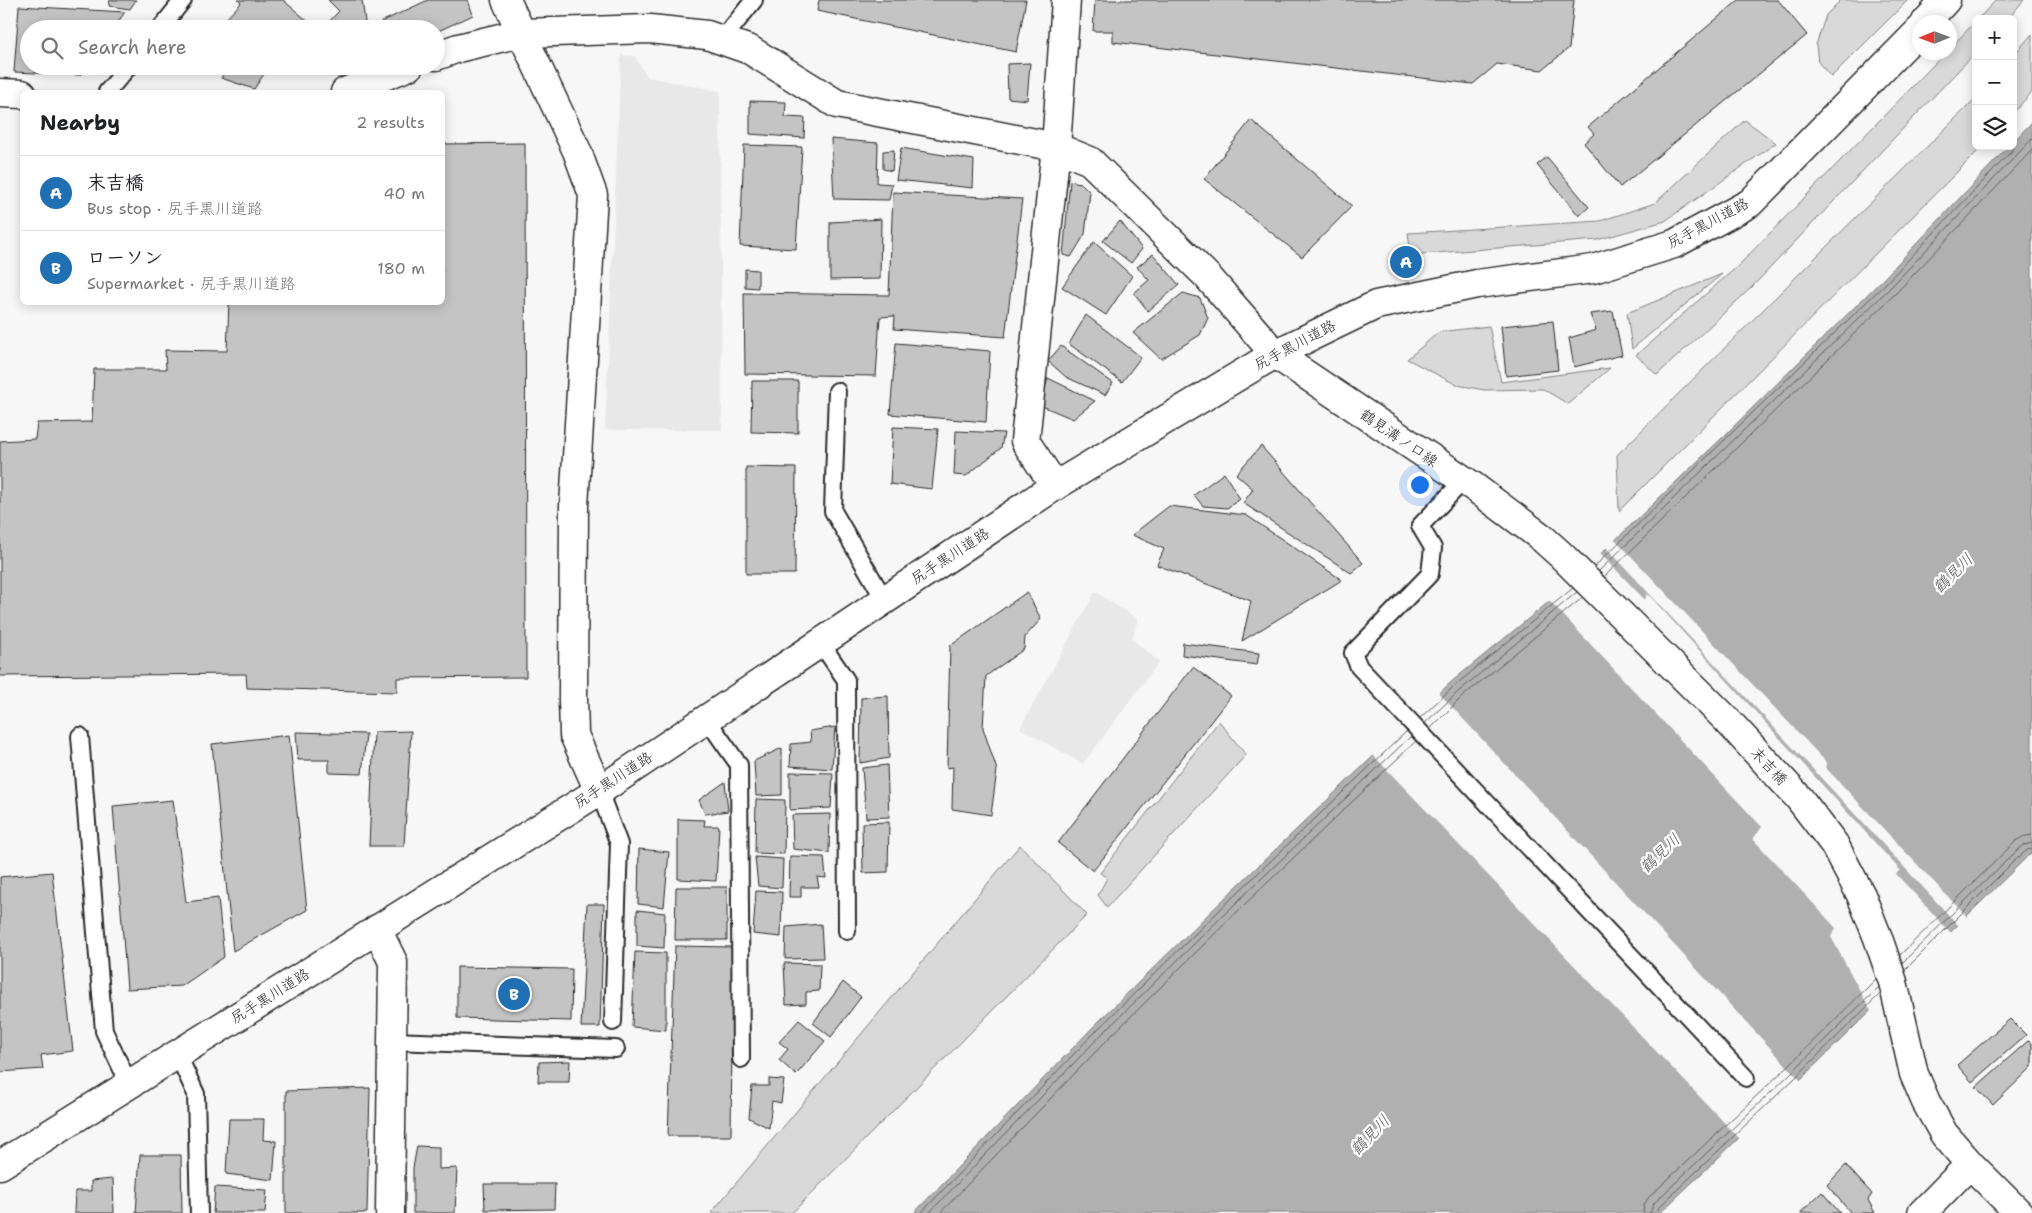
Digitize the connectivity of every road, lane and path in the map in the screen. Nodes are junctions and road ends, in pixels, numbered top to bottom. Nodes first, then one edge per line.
1 (183, 0) edge
2 (506, 0) edge
3 (754, 0) edge
4 (1066, 0) edge
5 (1946, 0) edge
6 (1932, 15) edge
7 (167, 20) edge
8 (521, 33) junction
9 (1912, 38) edge
10 (722, 40) junction
11 (445, 53) edge
12 (121, 75) edge
13 (387, 75) edge
14 (109, 90) edge
15 (350, 90) edge
16 (0, 93) edge
17 (20, 94) edge
18 (1056, 147) junction
19 (1275, 354) junction
20 (836, 391) dead end
21 (1463, 480) junction
22 (1055, 486) junction
23 (1522, 523) joint
24 (884, 599) junction
25 (820, 642) junction
26 (706, 718) junction
27 (80, 736) dead end
28 (599, 791) junction
29 (377, 928) junction
30 (847, 931) dead end
31 (613, 1022) dead end
32 (392, 1041) junction
33 (616, 1049) dead end
34 (178, 1055) junction
35 (742, 1059) dead end
36 (1746, 1078) dead end
37 (129, 1084) junction
38 (1970, 1164) junction
39 (0, 1165) edge
40 (199, 1213) edge
41 (390, 1213) edge
42 (1922, 1213) edge
43 (2019, 1213) edge

1 - 7 lane
2 - 8 main road
3 - 10 lane
4 - 18 main road
5 - 6 main road
8 - 10 main road, 鶴見溝ノ口線
8 - 11 main road, 鶴見溝ノ口線
8 - 28 main road
9 - 19 main road, 尻手黒川道路
10 - 18 main road, 鶴見溝ノ口線
12 - 14 lane
13 - 15 main road
16 - 17 main road
18 - 19 main road, 鶴見溝ノ口線
18 - 22 main road
19 - 21 main road, 鶴見溝ノ口線
19 - 22 main road, 尻手黒川道路
20 - 24 lane
21 - 23 main road, 鶴見溝ノ口線
21 - 36 lane
22 - 24 main road, 尻手黒川道路
23 - 38 main road, 末吉橋
24 - 25 main road, 尻手黒川道路
25 - 26 main road, 尻手黒川道路
25 - 30 lane
26 - 28 main road, 尻手黒川道路
26 - 35 lane
27 - 37 lane
28 - 29 main road, 尻手黒川道路
28 - 31 lane
29 - 32 main road
29 - 34 main road, 尻手黒川道路
32 - 33 lane
32 - 41 main road
34 - 37 main road, 尻手黒川道路
34 - 40 lane
37 - 39 main road, 尻手黒川道路
38 - 42 main road
38 - 43 main road

